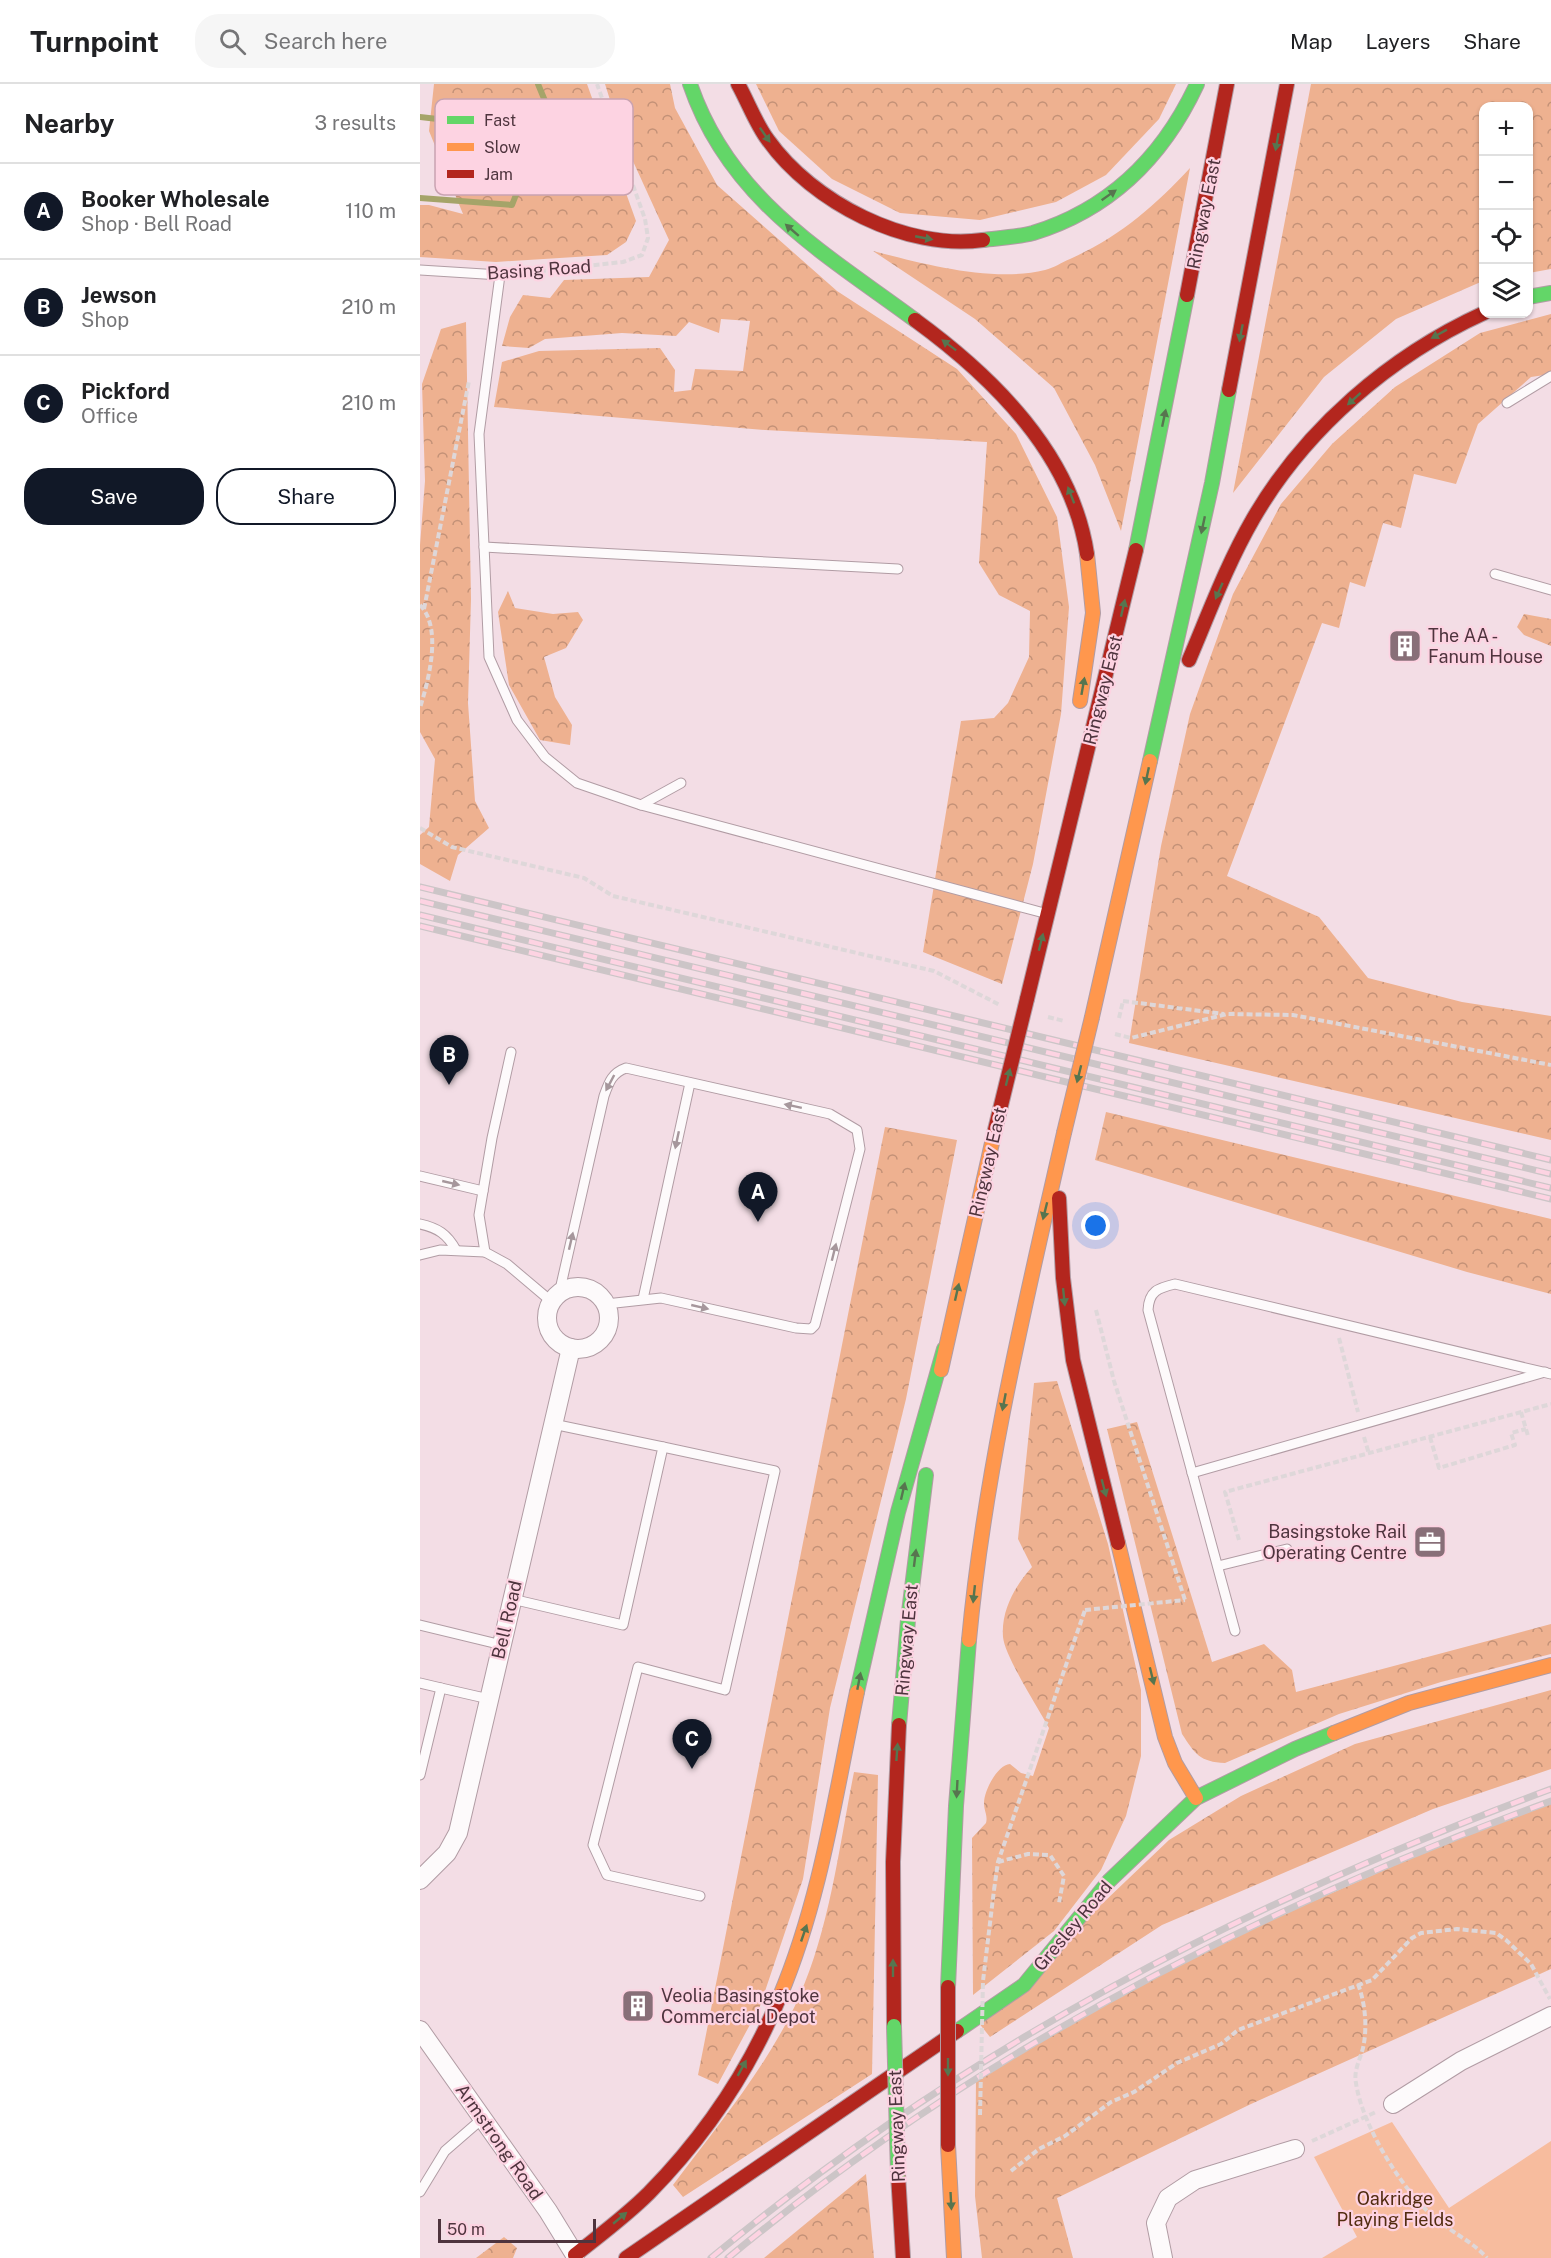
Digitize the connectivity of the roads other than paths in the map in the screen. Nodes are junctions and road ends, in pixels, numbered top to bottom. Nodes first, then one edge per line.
1 (690, 84) edge
2 (738, 84) edge
3 (1197, 84) edge
4 (1227, 84) edge
5 (1287, 84) edge
6 (420, 270) edge
7 (1551, 293) edge
8 (1533, 296) edge
9 (1479, 315) edge
10 (1551, 376) edge
11 (1507, 403) dead end
12 (484, 547) junction
13 (898, 569) dead end
14 (1495, 574) dead end
15 (1551, 590) edge
16 (1077, 718) dead end
17 (1155, 739) junction
18 (1076, 740) dead end
19 (681, 783) dead end
20 (641, 805) junction
21 (1069, 828) junction
22 (1048, 914) junction
23 (511, 1052) dead end
24 (690, 1083) junction
25 (1059, 1155) junction
26 (420, 1176) edge
27 (483, 1191) junction
28 (420, 1224) edge
29 (456, 1251) junction
30 (485, 1252) junction
31 (420, 1255) edge
32 (555, 1298) junction
33 (643, 1299) junction
34 (606, 1304) junction
35 (571, 1348) junction
36 (944, 1349) junction
37 (1548, 1373) edge
38 (554, 1424) junction
39 (663, 1447) junction
40 (1192, 1473) junction
41 (1287, 1549) dead end
42 (1218, 1566) junction
43 (512, 1599) junction
44 (420, 1625) edge
45 (1235, 1631) dead end
46 (502, 1645) junction
47 (1551, 1665) edge
48 (420, 1683) edge
49 (441, 1688) junction
50 (489, 1699) junction
51 (420, 1775) edge
52 (1196, 1798) junction
53 (420, 1880) edge
54 (700, 1896) dead end
55 (1550, 2016) edge
56 (420, 2030) edge
57 (1393, 2104) road end
58 (483, 2118) junction
59 (1295, 2149) road end
60 (420, 2192) edge
61 (573, 2257) edge
62 (626, 2258) edge
63 (903, 2258) edge
64 (954, 2258) edge
65 (1163, 2258) edge

16 -> 1 main road
2 -> 3 main road
21 -> 4 main road, Ringway East
5 -> 17 main road
6 - 12 lane, Basing Road
7 - 8 main road
9 -> 17 main road
10 - 11 lane
12 - 13 lane
12 - 20 lane
14 - 15 lane
17 -> 25 main road, bridge
18 - 21 main road
19 - 20 lane
20 - 22 lane
21 - 22 main road, Ringway East
36 -> 22 main road, Ringway East, bridge
23 - 27 lane
24 - 32 lane
24 -> 33 lane
33 -> 24 lane
25 -> 52 main road
25 -> 64 main road, bridge
26 -> 27 lane
27 - 30 lane
28 - 29 lane
29 - 30 lane
29 - 31 lane
30 - 32 lane
32 - 34 street
32 - 35 street
33 - 34 lane
34 - 35 street
35 - 38 street, Bell Road
61 -> 36 main road
63 -> 36 main road, Ringway East, bridge
37 - 40 lane
37 - 40 lane
38 - 39 lane
38 - 43 street, Bell Road
39 - 43 lane
39 - 54 lane
40 - 42 lane
41 - 42 lane
42 - 45 lane
43 - 46 street, Bell Road
44 - 46 lane
46 - 50 street, Bell Road
47 - 52 main road, Gresley Road
48 - 49 lane
49 - 50 lane
49 - 51 lane
50 - 53 street, Bell Road
52 - 62 main road, Gresley Road
55 - 57 street
56 - 58 street, Armstrong Road
58 - 60 lane
58 - 61 street, Armstrong Road
59 - 65 street

